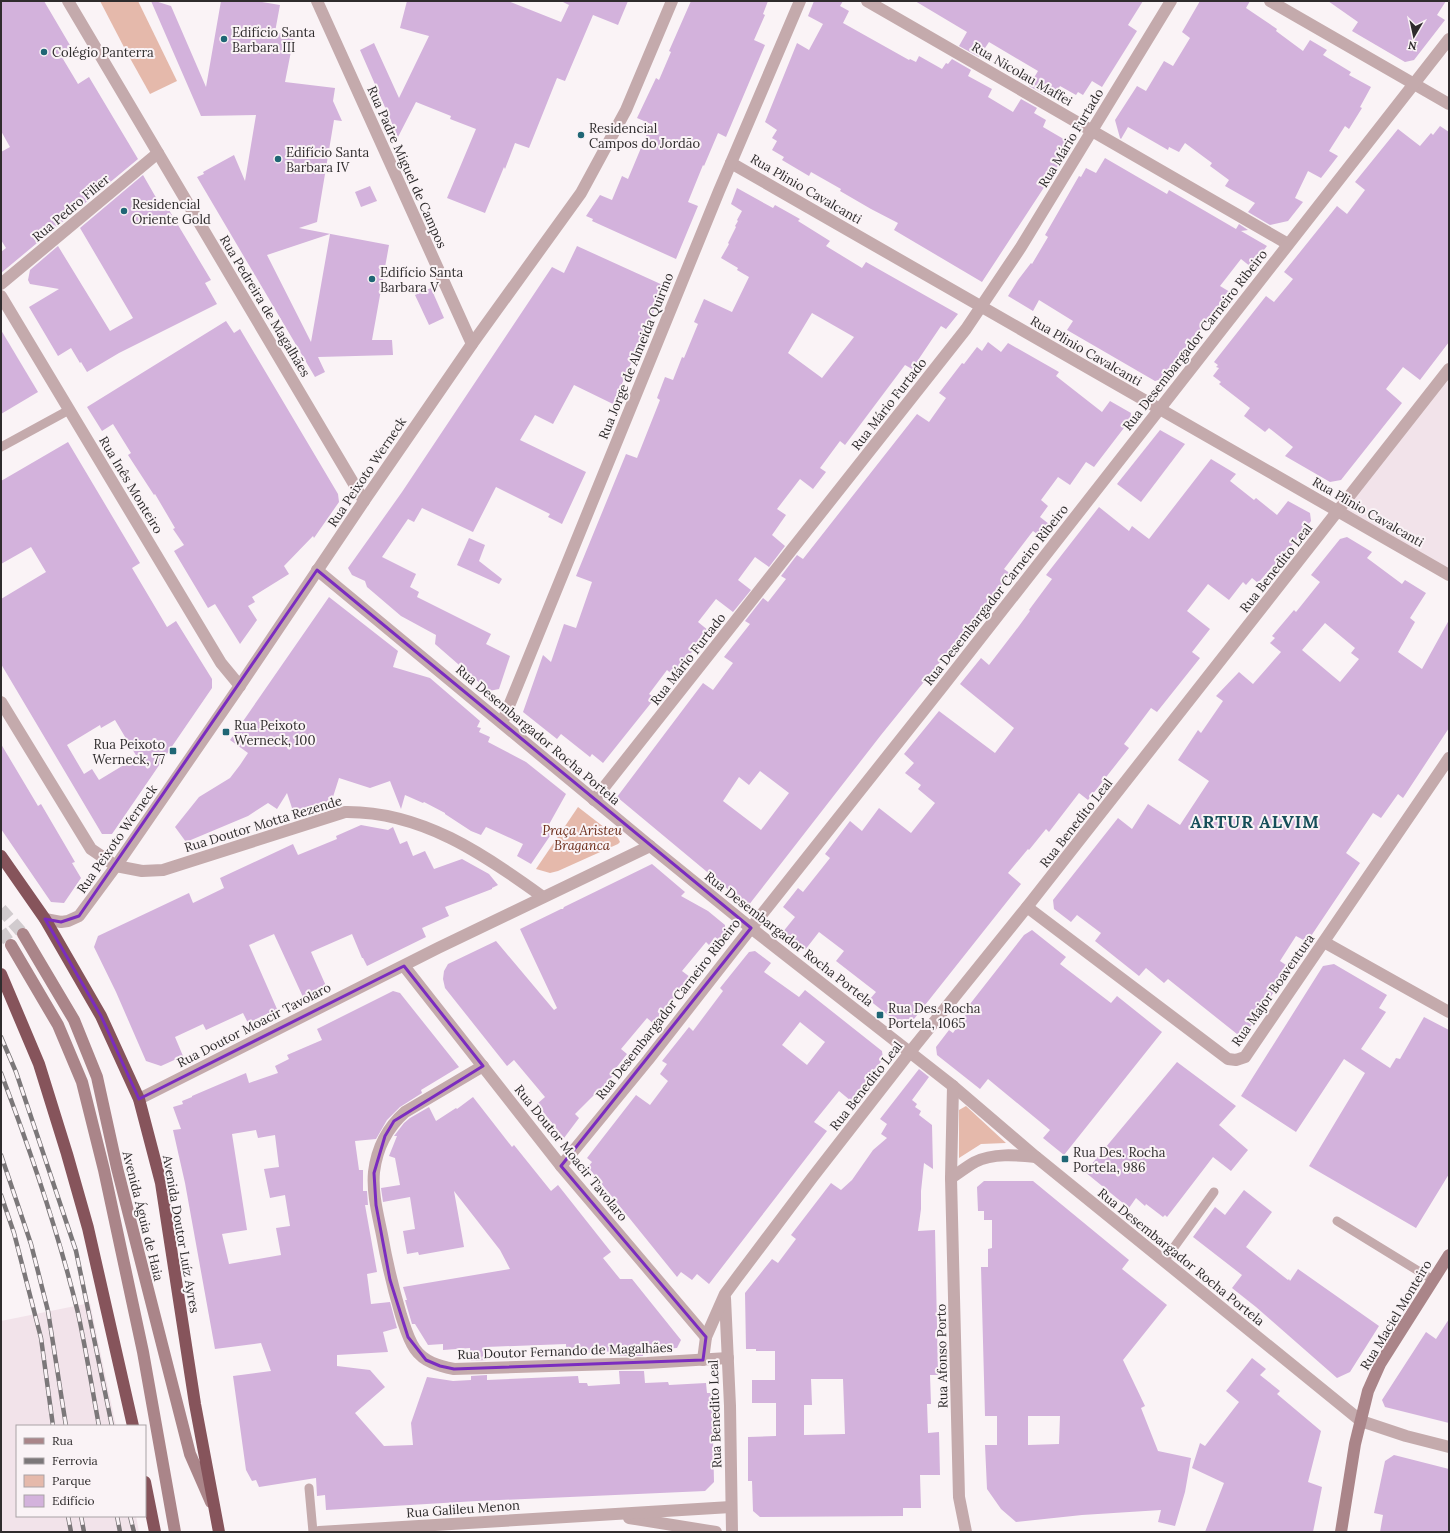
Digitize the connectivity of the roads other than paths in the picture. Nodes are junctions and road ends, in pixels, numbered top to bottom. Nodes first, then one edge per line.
1 (68, 1) edge
2 (317, 1) edge
3 (672, 1) edge
4 (800, 1) edge
5 (867, 1) edge
6 (1171, 1) edge
7 (1270, 1) edge
8 (1449, 39) edge
9 (1414, 84) junction
10 (1449, 104) edge
11 (1092, 131) junction
12 (158, 153) junction
13 (731, 163) junction
14 (1288, 244) junction
15 (1, 284) edge
16 (1, 296) edge
17 (981, 307) junction
18 (472, 344) junction
19 (1449, 369) edge
20 (1159, 409) junction
21 (69, 410) junction
22 (1, 447) edge
23 (364, 501) junction
24 (1338, 511) junction
25 (317, 570) junction
26 (1449, 575) edge
27 (240, 686) junction
28 (1, 702) edge
29 (502, 723) junction
30 (1449, 758) edge
31 (594, 800) junction
32 (650, 846) junction
33 (1, 856) edge
34 (116, 866) junction
35 (543, 897) junction
36 (1028, 908) junction
37 (45, 919) junction
38 (750, 928) junction
39 (23, 934) tunnel mouth
40 (1324, 942) junction
41 (11, 945) tunnel mouth
42 (404, 966) junction
43 (1, 974) edge
44 (1449, 1012) edge
45 (910, 1052) junction
46 (483, 1066) junction
47 (952, 1086) junction
48 (139, 1099) junction
49 (1036, 1157) junction
50 (561, 1166) junction
51 (951, 1178) junction
52 (1214, 1192) dead end
53 (1337, 1221) dead end
54 (1449, 1255) edge
55 (1164, 1261) junction
56 (1433, 1280) junction
57 (725, 1294) junction
58 (706, 1337) junction
59 (728, 1358) junction
60 (703, 1360) junction
61 (1360, 1421) junction
62 (133, 1425) edge
63 (1449, 1447) edge
64 (146, 1487) edge
65 (308, 1488) dead end
66 (731, 1507) junction
67 (216, 1514) junction
68 (608, 1514) junction
69 (156, 1532) edge
70 (175, 1532) edge
71 (219, 1532) edge
72 (313, 1532) edge
73 (319, 1532) edge
74 (716, 1532) edge
75 (732, 1532) edge
76 (966, 1532) edge
77 (1341, 1532) edge

1 - 12 street, Rua Pedreira de Magalhães
2 - 18 street, Rua Padre Miguel de Campos
3 - 18 street, Rua Peixoto Werneck
4 - 13 street, Rua Jorge de Almeida Quirino
5 - 11 street, Rua Nicolau Maffei
6 - 11 street, Rua Mário Furtado
7 - 9 street
8 - 9 street, Rua Desembargador Carneiro Ribeiro
9 - 10 street
9 - 14 street, Rua Desembargador Carneiro Ribeiro
11 - 14 street, Rua Nicolau Maffei
11 - 17 street, Rua Mário Furtado
12 - 15 street, Rua Pedro Filier
12 - 23 street, Rua Pedreira de Magalhães
13 - 17 street, Rua Plinio Cavalcanti
13 - 29 street, Rua Jorge de Almeida Quirino
14 - 20 street, Rua Desembargador Carneiro Ribeiro
16 - 21 street, Rua Inês Monteiro
17 - 20 street, Rua Plinio Cavalcanti
17 - 31 street, Rua Mário Furtado
18 - 23 street, Rua Peixoto Werneck
19 - 24 street, Rua Benedito Leal
20 - 24 street, Rua Plinio Cavalcanti
20 - 38 street, Rua Desembargador Carneiro Ribeiro
21 - 22 lane
21 - 27 street, Rua Inês Monteiro
23 - 25 street, Rua Peixoto Werneck
24 - 26 street, Rua Plinio Cavalcanti
24 - 36 street, Rua Benedito Leal
25 - 27 street, Rua Peixoto Werneck
25 - 29 street, Rua Desembargador Rocha Portela
27 - 34 street, Rua Peixoto Werneck
28 - 34 street
29 - 31 street, Rua Desembargador Rocha Portela
30 - 40 street, Rua Major Boaventura
31 - 32 street, Rua Desembargador Rocha Portela
32 - 35 street, Rua Doutor Moacir Tavolaro
32 - 38 street, Rua Desembargador Rocha Portela
33 - 37 highway, Avenida Doutor Luíz Ayres
34 - 35 street, Rua Doutor Motta Rezende
34 - 37 street, Rua Peixoto Werneck
35 - 42 street, Rua Doutor Moacir Tavolaro
36 - 40 street, Rua Major Boaventura
36 - 45 street, Rua Benedito Leal
37 - 48 highway, Avenida Doutor Luíz Ayres
38 - 45 street, Rua Desembargador Rocha Portela
38 - 50 street, Rua Desembargador Carneiro Ribeiro
39 - 67 main road, Avenida Águia de Haia
40 - 44 street
41 - 70 main road, Avenida Águia de Haia
42 - 46 street, Rua Doutor Moacir Tavolaro
42 - 48 street, Rua Doutor Moacir Tavolaro
43 - 62 highway
45 - 47 street, Rua Desembargador Rocha Portela
45 - 57 street, Rua Benedito Leal
46 - 50 street, Rua Doutor Moacir Tavolaro
46 - 60 street, Rua Doutor Fernando de Magalhães
47 - 49 street, Rua Desembargador Rocha Portela
47 - 51 street, Rua Afonso Porto
48 - 67 highway, Avenida Doutor Luíz Ayres
49 - 51 street
49 - 55 street, Rua Desembargador Rocha Portela
50 - 58 street, Rua Doutor Moacir Tavolaro
51 - 76 street, Rua Afonso Porto
52 - 55 lane
53 - 56 lane
54 - 56 main road, Rua Maciel Monteiro
55 - 61 street, Rua Desembargador Rocha Portela
56 - 61 main road, Rua Maciel Monteiro
57 - 58 street, Rua Benedito Leal
57 - 59 street, Rua Benedito Leal
58 - 60 street
59 - 60 street, Rua Doutor Fernando de Magalhães
59 - 66 street, Rua Benedito Leal
61 - 63 street, Rua Desembargador Rocha Portela
61 - 77 main road, Rua Maciel Monteiro
64 - 69 highway
65 - 72 lane
66 - 68 street, Rua Galileu Menon
66 - 75 street, Rua Benedito Leal
67 - 71 highway, Avenida Doutor Luíz Ayres
68 - 73 street, Rua Galileu Menon
68 - 74 street, Rua Galileu Menon

